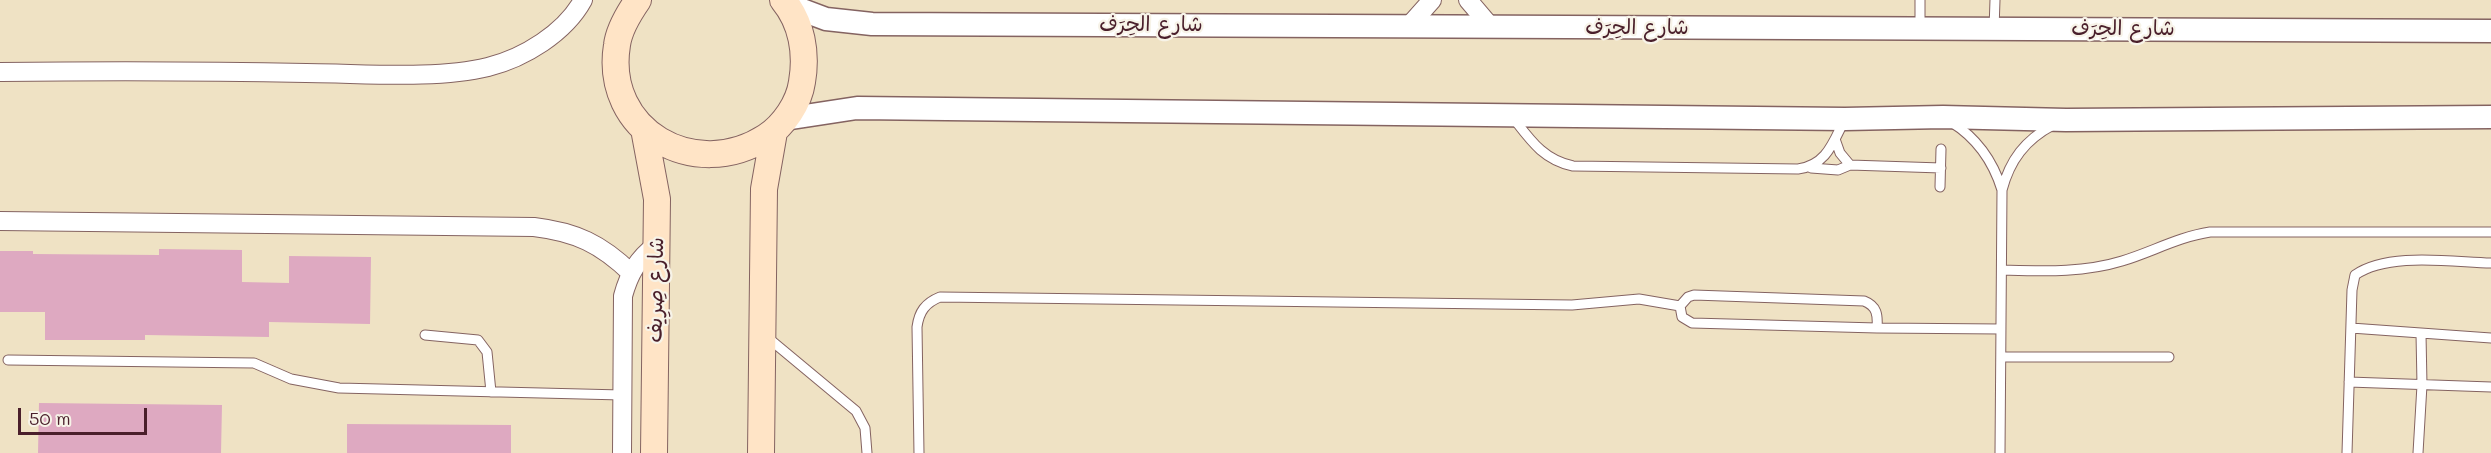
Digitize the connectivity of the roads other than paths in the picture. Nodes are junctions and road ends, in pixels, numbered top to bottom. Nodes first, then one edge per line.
1 (583, 0) edge
2 (638, 0) edge
3 (1432, 0) edge
4 (1468, 0) edge
5 (1920, 0) edge
6 (1995, 0) edge
7 (784, 2) edge
8 (1408, 27) junction
9 (1491, 27) junction
10 (1920, 29) junction
11 (1994, 29) junction
12 (2491, 31) edge
13 (0, 72) edge
14 (1511, 115) junction
15 (1943, 117) junction
16 (2491, 117) edge
17 (2066, 120) junction
18 (780, 126) junction
19 (644, 129) junction
20 (1840, 129) junction
21 (1941, 149) dead end
22 (1850, 165) junction
23 (1808, 168) junction
24 (1941, 168) junction
25 (1940, 188) dead end
26 (2002, 190) junction
27 (0, 220) edge
28 (2491, 232) edge
29 (656, 244) junction
30 (2491, 263) edge
31 (2001, 270) junction
32 (631, 273) junction
33 (1680, 306) junction
34 (1878, 328) junction
35 (2351, 328) junction
36 (2001, 329) junction
37 (763, 334) junction
38 (2421, 334) junction
39 (425, 335) dead end
40 (2491, 338) edge
41 (2001, 357) junction
42 (2169, 357) dead end
43 (8, 360) dead end
44 (2349, 382) junction
45 (2422, 385) junction
46 (2491, 387) edge
47 (490, 392) junction
48 (622, 395) junction
49 (621, 453) edge
50 (654, 453) edge
51 (761, 453) edge
52 (867, 453) edge
53 (919, 453) edge
54 (2000, 453) edge
55 (2347, 453) edge
56 (2418, 453) edge

1 - 13 street
2 - 19 main road
3 - 8 street
4 - 9 street
5 - 10 lane
6 - 11 lane
7 - 8 street, شارع الحِرَف
7 - 18 main road
8 - 9 street, شارع الحِرَف
9 - 10 street, شارع الحِرَف
10 - 11 street, شارع الحِرَف
11 - 12 street, شارع الحِرَف
14 - 18 street
14 - 20 street
14 - 23 lane
15 - 17 street
15 - 20 street
15 - 26 lane
16 - 17 street
17 - 26 lane
18 - 19 main road
18 - 37 main road
19 - 29 main road, شارع صِرِيف
20 - 22 lane
20 - 23 lane
21 - 24 lane
22 - 23 lane
22 - 24 lane
24 - 25 lane
26 - 31 lane
27 - 32 street
28 - 31 lane
29 - 32 street
29 - 50 main road, شارع صِرِيف
30 - 35 lane
31 - 36 lane
32 - 48 street
33 - 34 lane
33 - 34 lane
33 - 53 lane
34 - 36 lane
35 - 38 lane
35 - 44 lane
36 - 41 lane
37 - 51 main road
37 - 52 lane
38 - 40 lane
38 - 45 lane
39 - 47 lane
41 - 42 lane
41 - 54 lane
43 - 47 lane
44 - 45 lane
44 - 55 lane
45 - 46 lane
45 - 56 lane
47 - 48 lane
48 - 49 street

